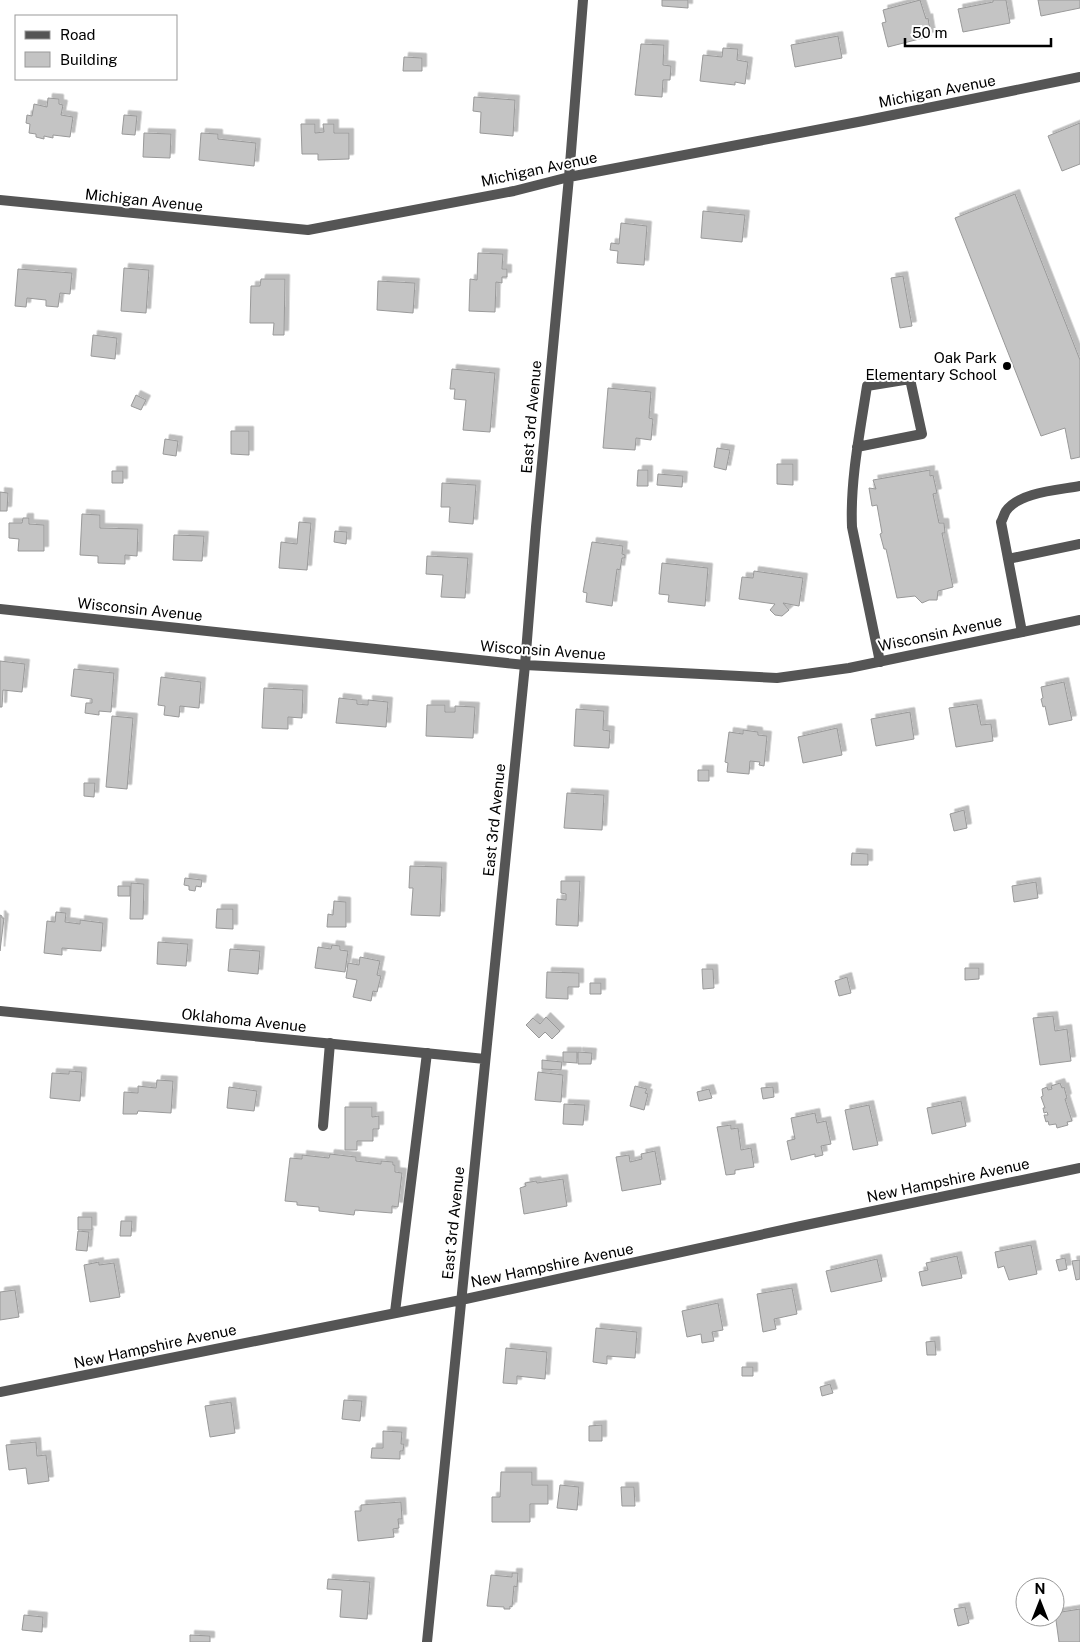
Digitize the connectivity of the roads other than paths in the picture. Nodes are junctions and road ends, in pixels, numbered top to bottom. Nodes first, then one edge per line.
1 (583, 0) edge
2 (1080, 77) edge
3 (569, 177) junction
4 (0, 200) edge
5 (858, 447) junction
6 (1080, 486) edge
7 (1080, 544) edge
8 (1008, 559) junction
9 (0, 609) edge
10 (1080, 620) edge
11 (1022, 632) junction
12 (880, 662) junction
13 (525, 665) junction
14 (0, 1011) edge
15 (330, 1043) junction
16 (427, 1053) junction
17 (485, 1058) junction
18 (323, 1126) dead end
19 (1080, 1168) edge
20 (461, 1300) junction
21 (396, 1312) junction
22 (0, 1392) edge
23 (427, 1642) edge

1 - 3 street, East 3rd Avenue
2 - 3 street, Michigan Avenue
3 - 4 street, Michigan Avenue
3 - 13 street, East 3rd Avenue
5 - 5 street
5 - 12 street
6 - 8 street
7 - 8 street
8 - 11 street
9 - 13 street, Wisconsin Avenue
10 - 11 street, Wisconsin Avenue
11 - 12 street, Wisconsin Avenue
12 - 13 street, Wisconsin Avenue
13 - 17 street, East 3rd Avenue
14 - 15 street, Oklahoma Avenue
15 - 16 street, Oklahoma Avenue
15 - 18 street
16 - 17 street, Oklahoma Avenue
16 - 21 street
17 - 20 street, East 3rd Avenue
19 - 20 street, New Hampshire Avenue
20 - 21 street, New Hampshire Avenue
20 - 23 street, East 3rd Avenue
21 - 22 street, New Hampshire Avenue

